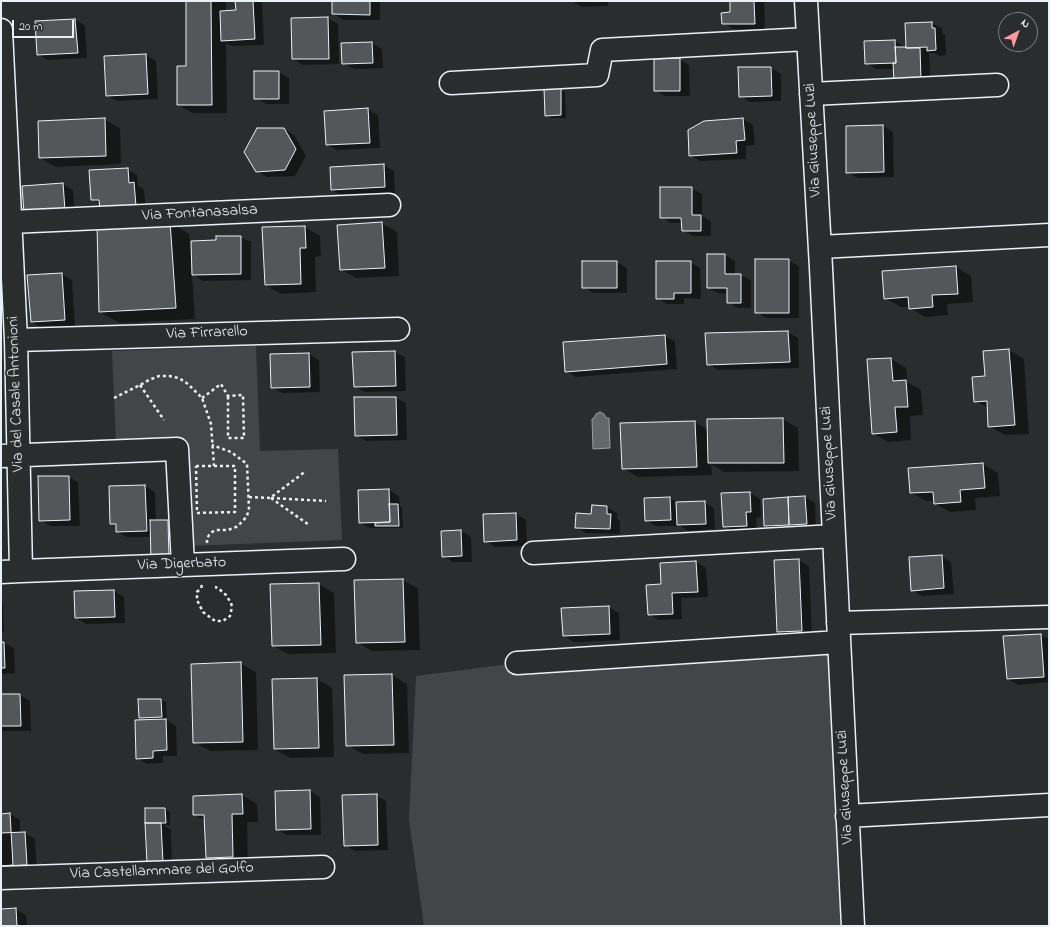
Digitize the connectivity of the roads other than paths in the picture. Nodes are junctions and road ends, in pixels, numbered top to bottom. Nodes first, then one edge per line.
1 (806, 1) edge
2 (1, 30) edge
3 (808, 39) junction
4 (451, 83) dead end
5 (997, 85) dead end
6 (811, 94) junction
7 (389, 205) dead end
8 (10, 222) junction
9 (1049, 235) edge
10 (820, 247) junction
11 (398, 329) dead end
12 (16, 340) junction
13 (10, 455) edge
14 (834, 536) junction
15 (533, 553) dead end
16 (344, 559) dead end
17 (183, 565) junction
18 (11, 572) edge
19 (1049, 617) edge
20 (838, 633) junction
21 (517, 663) dead end
22 (1049, 805) edge
23 (847, 816) junction
24 (323, 867) dead end
25 (1, 878) edge
26 (853, 926) edge

1 - 3 street, Via Giuseppe Luzi
2 - 8 street, Via del Casale Antonioni
3 - 4 street
3 - 6 street, Via Giuseppe Luzi
5 - 6 street
6 - 10 street, Via Giuseppe Luzi
7 - 8 street, Via Fontanasalsa
8 - 12 street, Via del Casale Antonioni
9 - 10 street
10 - 14 street, Via Giuseppe Luzi
11 - 12 street, Via Firrarello
12 - 13 street, Via del Casale Antonioni
13 - 17 street
13 - 18 street, Via del Casale Antonioni
14 - 15 street
14 - 20 street, Via Giuseppe Luzi
16 - 17 street, Via Digerbato
17 - 18 street, Via Digerbato
19 - 20 street
20 - 21 street
20 - 23 street, Via Giuseppe Luzi
22 - 23 street
23 - 26 street, Via Giuseppe Luzi
24 - 25 street, Via Castellammare del Golfo

